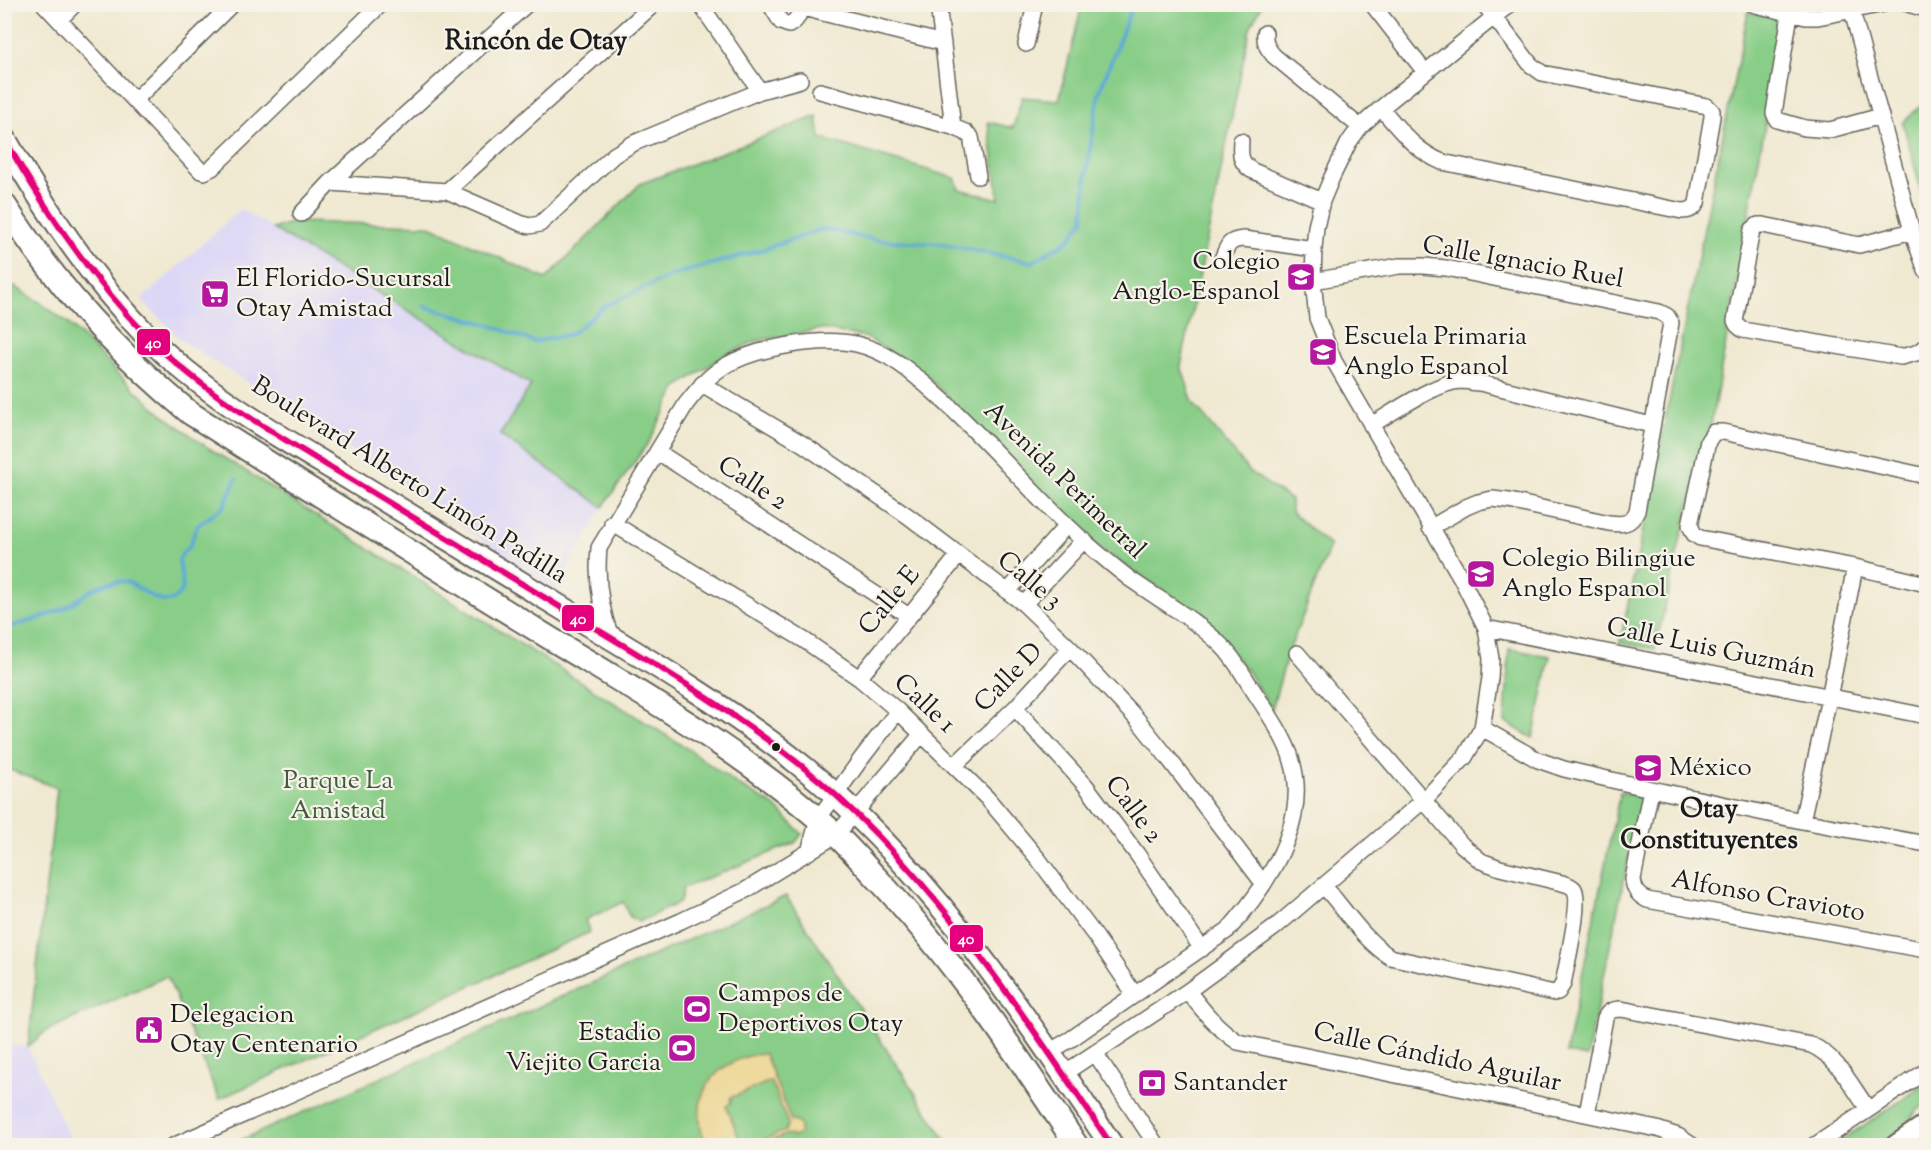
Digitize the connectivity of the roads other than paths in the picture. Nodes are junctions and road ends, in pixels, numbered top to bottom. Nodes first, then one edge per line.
1 (44, 4) edge
2 (75, 4) edge
3 (232, 4) edge
4 (381, 4) edge
5 (527, 4) edge
6 (654, 4) edge
7 (700, 4) edge
8 (770, 4) edge
9 (938, 4) edge
10 (1035, 4) edge
11 (1372, 4) edge
12 (1484, 4) edge
13 (1510, 4) edge
14 (1752, 4) edge
15 (1884, 4) edge
16 (1908, 4) edge
17 (798, 6) edge
18 (1851, 8) edge
19 (1926, 9) edge
20 (1790, 14) junction
21 (1494, 17) junction
22 (59, 20) junction
23 (1265, 33) dead end
24 (942, 43) junction
25 (1026, 44) dead end
26 (1425, 72) junction
27 (800, 80) dead end
28 (820, 90) dead end
29 (760, 92) junction
30 (135, 100) junction
31 (1381, 108) junction
32 (1881, 116) junction
33 (953, 127) junction
34 (1360, 127) junction
35 (4, 138) edge
36 (1241, 141) dead end
37 (978, 176) dead end
38 (330, 183) junction
39 (447, 191) junction
40 (1322, 201) junction
41 (4, 204) edge
42 (301, 214) dead end
43 (1912, 231) junction
44 (4, 232) edge
45 (1314, 249) junction
46 (1222, 258) dead end
47 (1926, 272) edge
48 (1313, 281) junction
49 (61, 285) junction
50 (1926, 347) edge
51 (702, 384) junction
52 (215, 394) junction
53 (1371, 425) junction
54 (1651, 425) junction
55 (658, 452) junction
56 (286, 474) junction
57 (342, 474) junction
58 (1926, 476) edge
59 (612, 523) junction
60 (1067, 525) junction
61 (1430, 528) junction
62 (1084, 540) junction
63 (958, 555) junction
64 (1855, 567) junction
65 (1926, 584) edge
66 (1008, 591) junction
67 (1024, 604) junction
68 (909, 616) junction
69 (1486, 628) junction
70 (611, 637) junction
71 (1070, 648) junction
72 (1297, 653) dead end
73 (859, 678) junction
74 (1830, 698) junction
75 (1015, 708) junction
76 (898, 711) junction
77 (1926, 716) edge
78 (1482, 728) junction
79 (921, 735) junction
80 (955, 765) junction
81 (1651, 789) junction
82 (835, 794) junction
83 (1424, 800) junction
84 (855, 813) junction
85 (818, 819) junction
86 (1802, 821) junction
87 (836, 835) junction
88 (1926, 844) edge
89 (809, 852) junction
90 (1263, 883) junction
91 (1324, 886) junction
92 (1202, 950) junction
93 (1926, 950) edge
94 (1188, 991) junction
95 (1135, 995) junction
96 (1048, 1052) junction
97 (1095, 1053) junction
98 (1926, 1071) edge
99 (1063, 1074) junction
100 (1868, 1109) junction
101 (1587, 1114) junction
102 (1926, 1126) edge
103 (172, 1146) edge
104 (1077, 1146) edge
105 (1112, 1146) edge
106 (1157, 1146) edge
107 (1693, 1146) edge
108 (1814, 1146) edge
109 (1897, 1146) edge

1 - 22 street
2 - 22 street
3 - 30 street
4 - 30 street
5 - 38 street
6 - 39 street
7 - 29 street
8 - 17 street
9 - 24 street
10 - 25 street
11 - 26 street
12 - 21 street
13 - 21 street
14 - 20 street
15 - 18 street
16 - 19 street
17 - 24 street
18 - 20 street
18 - 32 street
20 - 32 street
21 - 26 street
21 - 31 street
22 - 30 street
23 - 34 street
24 - 33 street
26 - 31 street
27 - 29 street
28 - 33 street
29 - 39 street
31 - 34 street
32 - 43 street
33 - 37 street
34 - 40 street
35 - 52 highway, Boulevard Alberto Limón Padilla
36 - 40 street
38 - 39 street
38 - 42 street
40 - 45 street
41 - 49 highway
43 - 47 street
43 - 50 street
44 - 49 highway
45 - 46 street
45 - 48 street
48 - 53 street
48 - 54 street, Calle Ignacio Ruel
49 - 52 highway
49 - 56 highway
51 - 55 street, Avenida Perimetral
51 - 60 street, Avenida Perimetral
51 - 63 street, Calle 3
52 - 57 highway, Boulevard Alberto Limón Padilla
53 - 54 street
53 - 61 street
54 - 61 street
55 - 59 street, Avenida Perimetral
55 - 68 street, Calle 2
56 - 57 highway
56 - 85 highway
57 - 70 highway, Boulevard Alberto Limón Padilla
58 - 64 street
59 - 70 street, Avenida Perimetral
59 - 73 street, Calle 1
60 - 62 street, Avenida Perimetral
60 - 66 street
61 - 69 street
62 - 67 street
62 - 90 street, Avenida Perimetral
63 - 66 street, Calle 3
63 - 68 street, Calle E
64 - 65 street
64 - 74 street
66 - 67 street, Calle 3
67 - 71 street, Calle 3
68 - 73 street, Calle E
69 - 74 street, Calle Luis Guzmán
69 - 78 street
70 - 82 highway, Boulevard Alberto Limón Padilla
71 - 75 street, Calle D
71 - 90 street, Calle 3
72 - 83 street
73 - 76 street, Calle 1
74 - 77 street, Calle Luis Guzmán
74 - 86 street
75 - 80 street, Calle D
75 - 92 street, Calle 2
76 - 79 street, Calle 1
76 - 82 street
78 - 81 street
78 - 83 street
79 - 80 street, Calle 1
79 - 84 street
80 - 95 street, Calle 1
81 - 86 street
81 - 93 street, Alfonso Cravioto
82 - 84 highway, Boulevard Alberto Limón Padilla
82 - 85 street
83 - 91 street
83 - 91 street
84 - 87 street
84 - 96 highway, Boulevard Alberto Limón Padilla
85 - 87 highway
85 - 89 street
86 - 88 street
87 - 89 street
87 - 104 highway
89 - 103 street
90 - 92 street, Avenida Perimetral
91 - 94 street
92 - 95 street, Avenida Perimetral
94 - 97 street
94 - 101 street, Calle Cándido Aguilar
95 - 96 street, Avenida Perimetral
96 - 99 highway, Boulevard Alberto Limón Padilla
97 - 99 street
97 - 106 street
98 - 100 street
99 - 105 highway, Boulevard Alberto Limón Padilla
100 - 101 street
100 - 108 street
101 - 107 street, Calle Cándido Aguilar
102 - 109 highway

